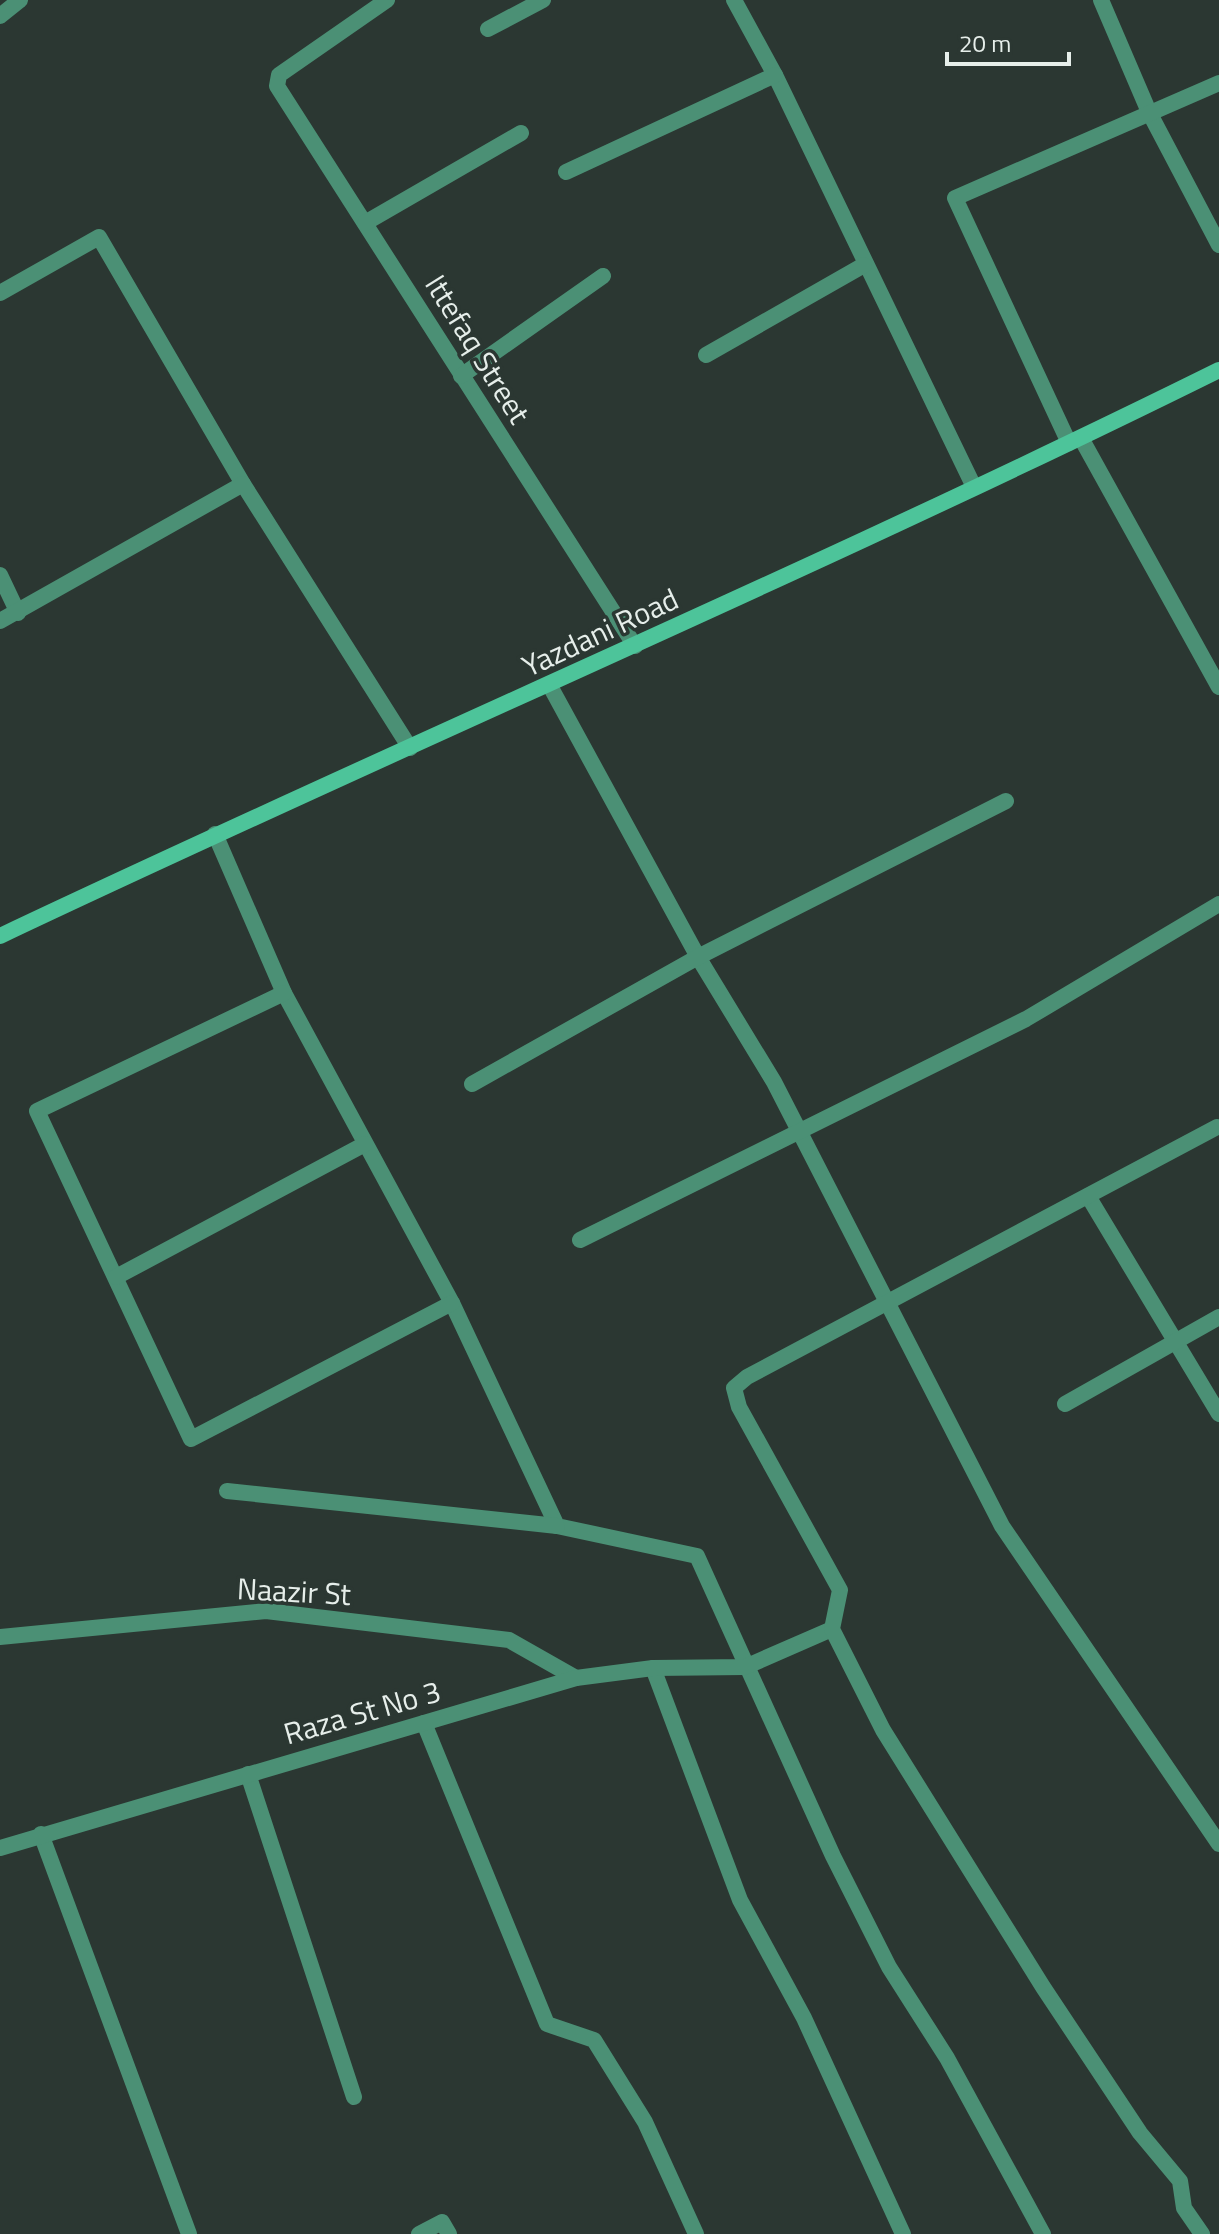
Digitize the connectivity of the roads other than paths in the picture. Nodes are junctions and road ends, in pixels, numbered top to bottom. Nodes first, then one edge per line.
1 (20, 0) edge
2 (387, 0) edge
3 (543, 0) edge
4 (734, 0) edge
5 (1101, 0) edge
6 (0, 16) edge
7 (488, 29) dead end
8 (775, 75) junction
9 (1219, 83) edge
10 (1149, 112) junction
11 (521, 133) dead end
12 (566, 172) dead end
13 (365, 223) junction
14 (1219, 245) edge
15 (864, 265) junction
16 (603, 276) dead end
17 (0, 293) edge
18 (706, 355) dead end
19 (1219, 370) edge
20 (461, 376) junction
21 (1075, 441) junction
22 (243, 484) junction
23 (974, 487) junction
24 (0, 575) edge
25 (18, 613) junction
26 (0, 621) edge
27 (635, 646) junction
28 (550, 686) junction
29 (1219, 687) edge
30 (410, 748) junction
31 (1006, 801) dead end
32 (215, 834) junction
33 (1219, 904) edge
34 (0, 936) edge
35 (698, 957) junction
36 (284, 993) junction
37 (472, 1084) dead end
38 (1217, 1127) edge
39 (798, 1129) junction
40 (365, 1144) junction
41 (1088, 1196) junction
42 (580, 1240) dead end
43 (116, 1277) junction
44 (452, 1303) junction
45 (888, 1303) junction
46 (1219, 1317) edge
47 (1175, 1341) junction
48 (1065, 1404) dead end
49 (1219, 1414) edge
50 (227, 1491) dead end
51 (557, 1526) junction
52 (832, 1629) junction
53 (0, 1637) edge
54 (745, 1667) junction
55 (653, 1668) junction
56 (576, 1678) junction
57 (424, 1723) junction
58 (248, 1774) junction
59 (41, 1834) junction
60 (1219, 1844) edge
61 (0, 1848) edge
62 (354, 2097) dead end
63 (189, 2234) edge
64 (419, 2234) edge
65 (449, 2234) edge
66 (696, 2234) edge
67 (903, 2234) edge
68 (1043, 2234) edge
69 (1202, 2234) edge

1 - 6 street
2 - 13 street, Ittefaq Street
3 - 7 street
4 - 8 street
5 - 10 street
8 - 12 street
8 - 15 street
9 - 10 street
10 - 14 street
10 - 21 street
11 - 13 street
13 - 20 street, Ittefaq Street
15 - 18 street
15 - 23 street
16 - 20 street
17 - 22 street
19 - 21 street, Yazdani Road
20 - 27 street, Ittefaq Street
21 - 23 street, Yazdani Road
21 - 29 street
22 - 25 street
22 - 30 street
23 - 27 street, Yazdani Road
24 - 25 street
25 - 26 street
27 - 28 street, Yazdani Road
28 - 30 street, Yazdani Road
28 - 35 street
30 - 32 street, Yazdani Road
31 - 35 street
32 - 34 street, Yazdani Road
32 - 36 street
33 - 39 street
35 - 37 street
35 - 39 street
36 - 40 street
36 - 43 street
38 - 41 street
39 - 42 street
39 - 45 street
40 - 43 street
40 - 44 street
41 - 45 street
41 - 47 street
43 - 44 street
44 - 51 street
45 - 52 street
45 - 60 street
46 - 47 street
47 - 48 street
47 - 49 street
50 - 51 street
51 - 54 street
52 - 54 street
52 - 69 street
53 - 56 street, Naazir St
54 - 55 street, Raza St No 3
54 - 68 street
55 - 56 street, Raza St No 3
55 - 67 street
56 - 57 street, Raza St No 3
57 - 58 street, Raza St No 3
57 - 66 street
58 - 59 street, Raza St No 3
58 - 62 street
59 - 61 street, Raza St No 3
59 - 63 street
64 - 65 street

